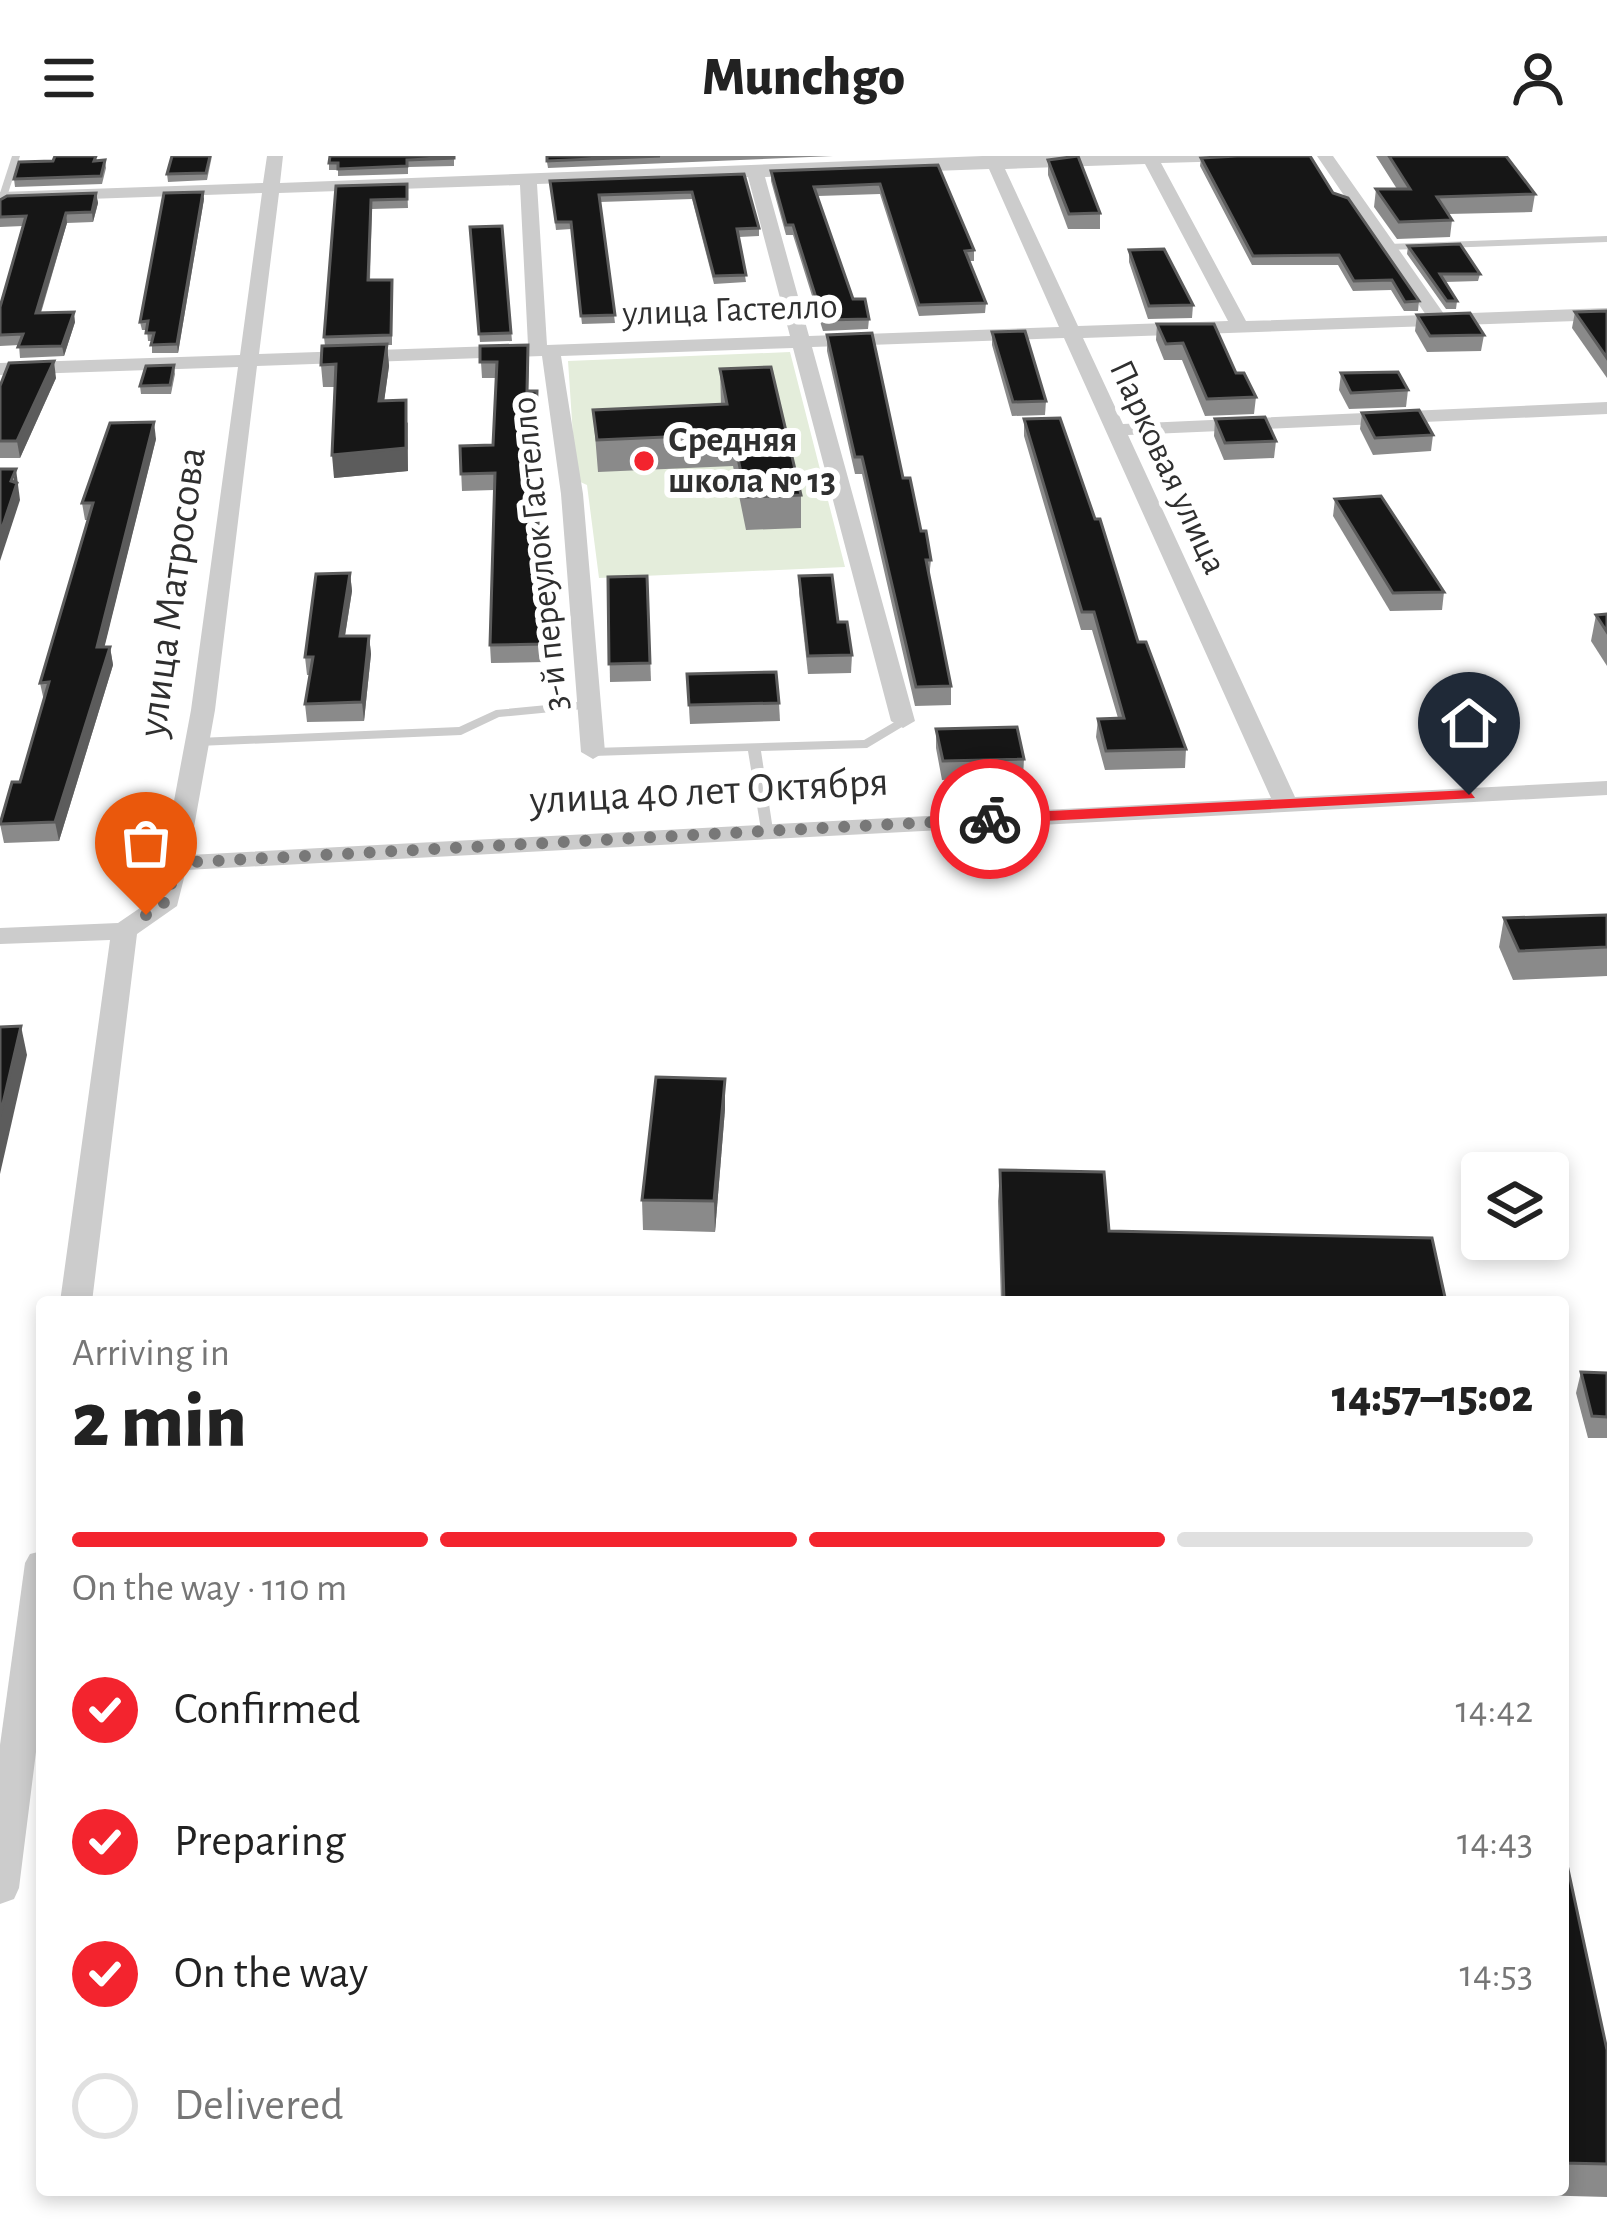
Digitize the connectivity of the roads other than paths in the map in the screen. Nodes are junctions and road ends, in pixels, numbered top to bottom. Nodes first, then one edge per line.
1 (16, 156) edge
2 (275, 156) edge
3 (1235, 156) edge
4 (1325, 156) edge
5 (1150, 158) edge
6 (993, 160) edge
7 (755, 172) junction
8 (528, 180) junction
9 (270, 189) junction
10 (1, 200) edge
11 (1607, 239) edge
12 (1388, 247) junction
13 (1607, 314) edge
14 (1438, 319) junction
15 (1239, 325) junction
16 (1069, 330) junction
17 (800, 340) junction
18 (544, 350) junction
19 (248, 361) junction
20 (0, 369) edge
21 (1607, 408) edge
22 (1115, 430) junction
23 (590, 705) junction
24 (903, 721) joint
25 (198, 742) junction
26 (754, 748) junction
27 (593, 752) joint
28 (1607, 788) edge
29 (1286, 804) junction
30 (767, 830) junction
31 (175, 863) junction
32 (124, 931) junction
33 (0, 936) edge
34 (77, 1296) edge
35 (36, 1609) edge
36 (0, 1888) edge

1 - 10 lane
2 - 9 street, улица Матросова
3 - 5 street
4 - 12 street
5 - 6 street
5 - 15 street
6 - 7 street
6 - 16 street, Парковая улица
7 - 8 street
7 - 17 street
8 - 9 street
8 - 18 street, 3-й переулок Гастелло
9 - 10 street
9 - 19 street, улица Матросова
11 - 12 lane
12 - 14 street
13 - 14 street, улица Гастелло
14 - 15 street, улица Гастелло
15 - 16 street, улица Гастелло
16 - 17 street, улица Гастелло
16 - 22 street, Парковая улица
17 - 18 street, улица Гастелло
17 - 24 street
18 - 19 street, улица Гастелло
18 - 23 street, 3-й переулок Гастелло
19 - 20 street, улица Гастелло
19 - 25 street, улица Матросова
21 - 22 street
22 - 29 street, Парковая улица
23 - 25 lane
23 - 27 street, 3-й переулок Гастелло
24 - 26 lane
25 - 31 street, улица Матросова
26 - 27 lane
26 - 30 lane
28 - 29 street, улица 40 лет Октября
29 - 30 street, улица 40 лет Октября
30 - 31 street, улица 40 лет Октября
31 - 32 street, улица Матросова
32 - 33 street
32 - 34 street
35 - 36 street

